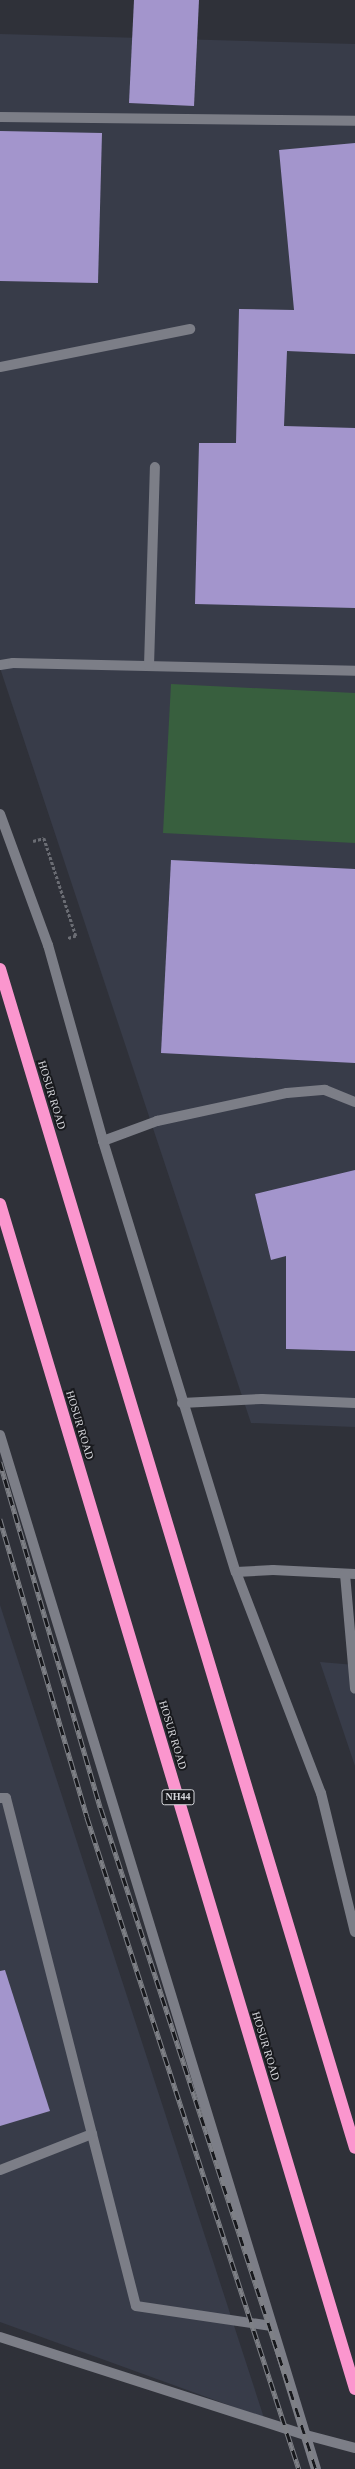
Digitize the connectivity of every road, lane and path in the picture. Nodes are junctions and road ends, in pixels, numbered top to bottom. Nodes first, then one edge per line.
1 (0, 117) edge
2 (355, 121) edge
3 (190, 329) dead end
4 (0, 367) edge
5 (155, 467) dead end
6 (0, 665) edge
7 (149, 666) junction
8 (355, 670) edge
9 (0, 814) edge
10 (44, 838) dead end
11 (76, 936) dead end
12 (0, 969) edge
13 (355, 1102) edge
14 (103, 1141) junction
15 (0, 1204) edge
16 (182, 1403) junction
17 (355, 1403) edge
18 (0, 1435) edge
19 (236, 1572) junction
20 (350, 1574) edge
21 (355, 1689) edge
22 (0, 1798) edge
23 (355, 1932) edge
24 (92, 2134) junction
25 (355, 2148) edge
26 (0, 2170) edge
27 (272, 2326) junction
28 (0, 2336) edge
29 (355, 2389) edge
30 (306, 2435) junction
31 (355, 2448) edge
32 (316, 2469) edge

1 - 2 street
3 - 4 street
5 - 7 street
6 - 7 street
7 - 8 street
9 - 14 street
10 - 11 path
12 - 25 highway, HOSUR ROAD
13 - 14 street
14 - 16 street
15 - 29 highway, HOSUR ROAD / NH44
16 - 17 street
16 - 19 street
18 - 27 street
19 - 20 street
19 - 23 street
20 - 21 street
22 - 24 street
24 - 26 street
24 - 27 street
27 - 30 street
28 - 30 street
30 - 31 street
30 - 32 street

